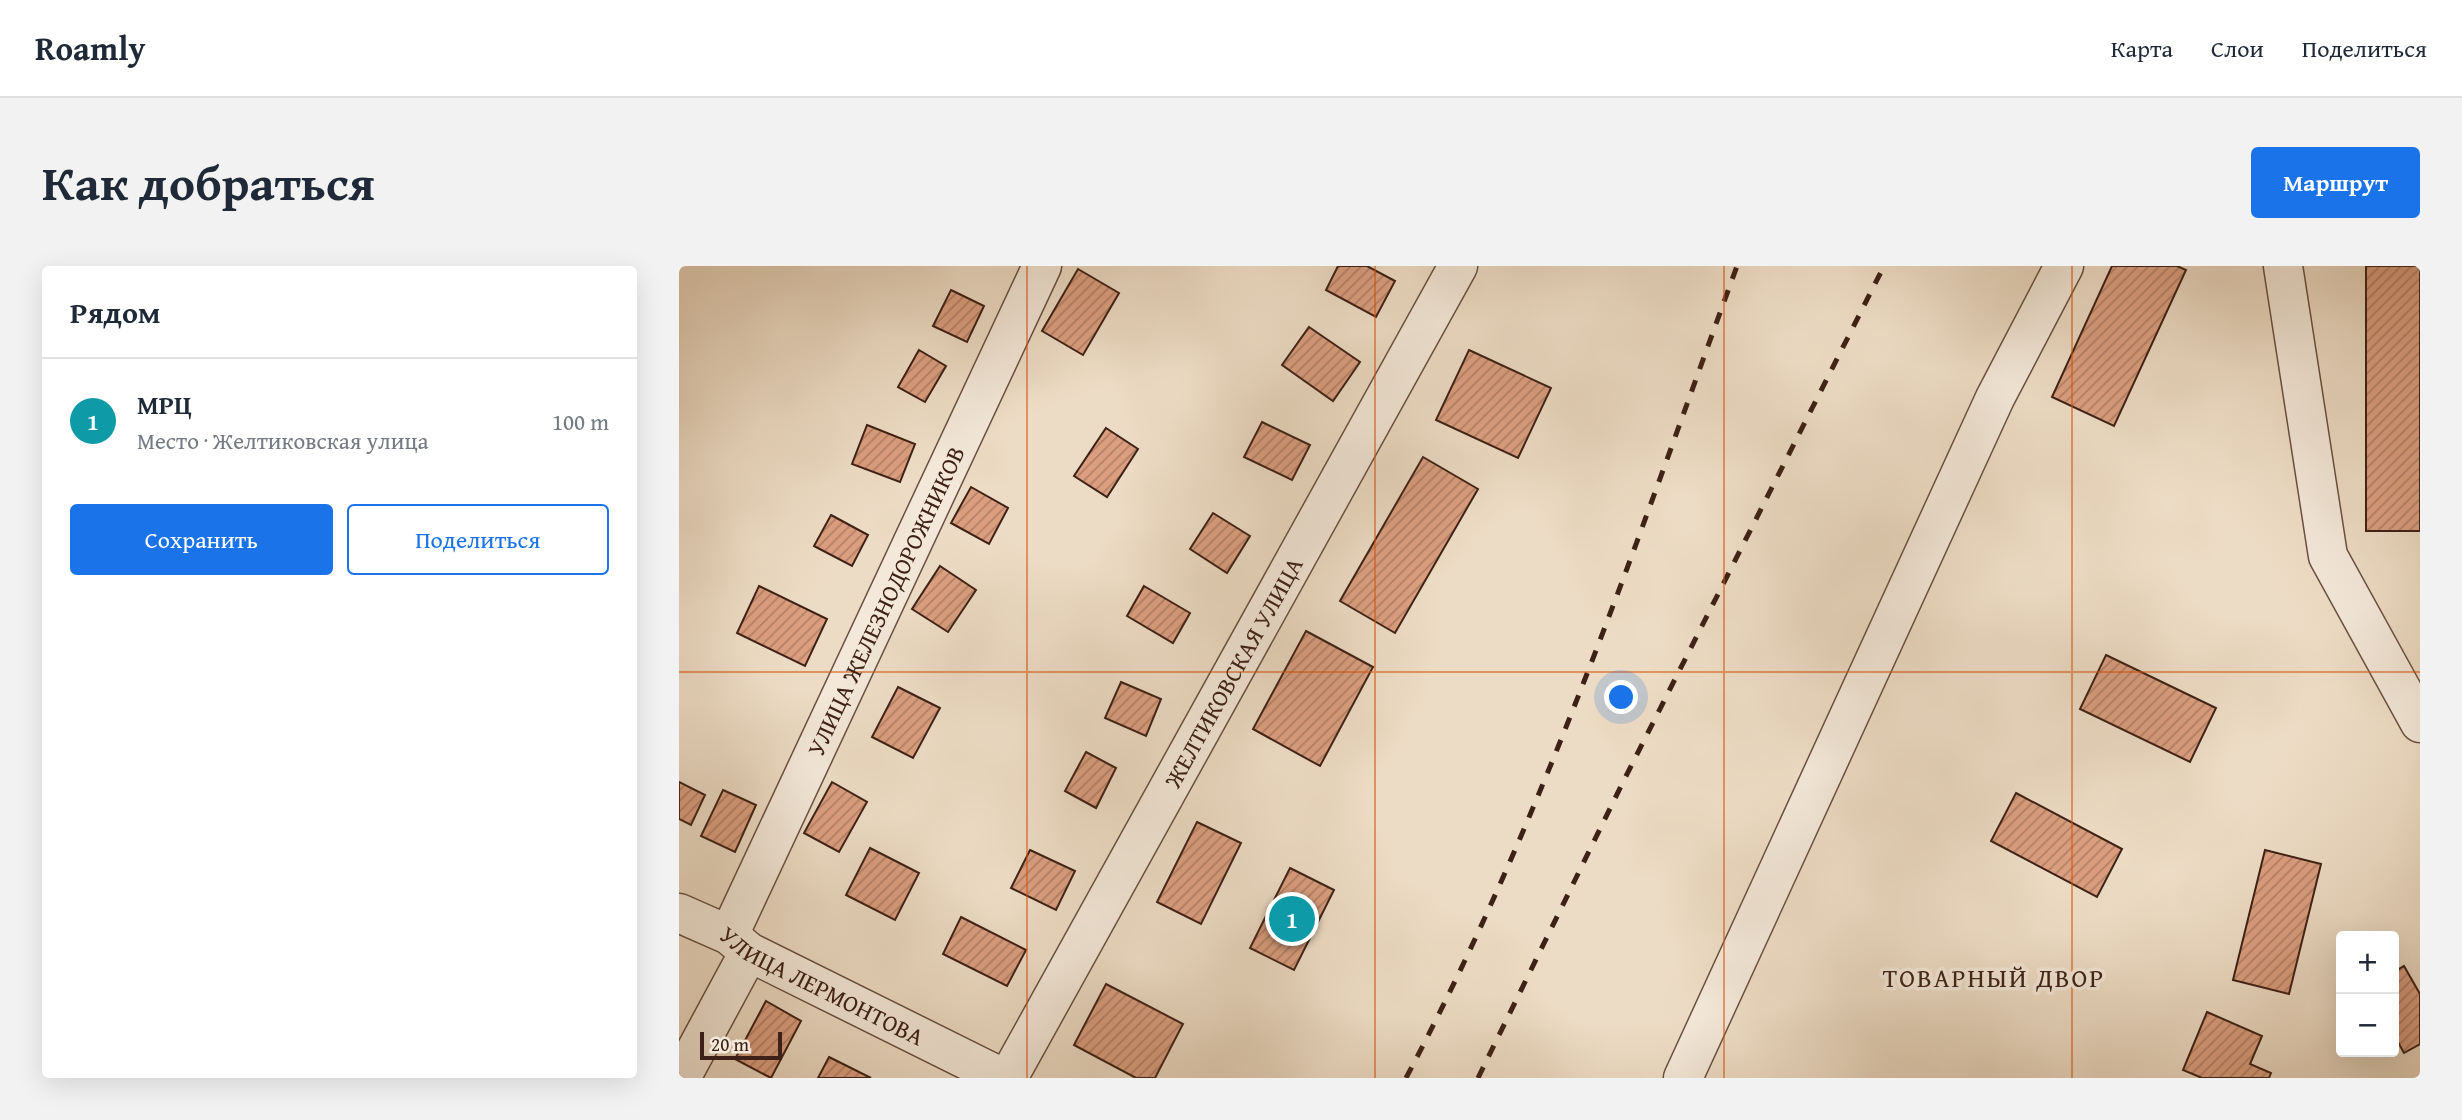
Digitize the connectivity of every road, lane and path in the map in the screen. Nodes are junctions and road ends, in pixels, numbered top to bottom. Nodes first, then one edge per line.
1 (1042, 266) edge
2 (1458, 266) edge
3 (2064, 266) edge
4 (2283, 266) edge
5 (2419, 715) edge
6 (679, 913) edge
7 (739, 943) junction
8 (681, 1078) edge
9 (1003, 1078) edge
10 (1008, 1078) edge
11 (1683, 1078) edge

1 - 7 street, УЛИЦА ЖЕЛЕЗНОДОРОЖНИКОВ
2 - 10 street, ЖЕЛТИКОВСКАЯ УЛИЦА
3 - 11 street
4 - 5 street
6 - 7 street, УЛИЦА ЛЕРМОНТОВА
7 - 8 street, УЛИЦА ЖЕЛЕЗНОДОРОЖНИКОВ
7 - 9 street, УЛИЦА ЛЕРМОНТОВА

